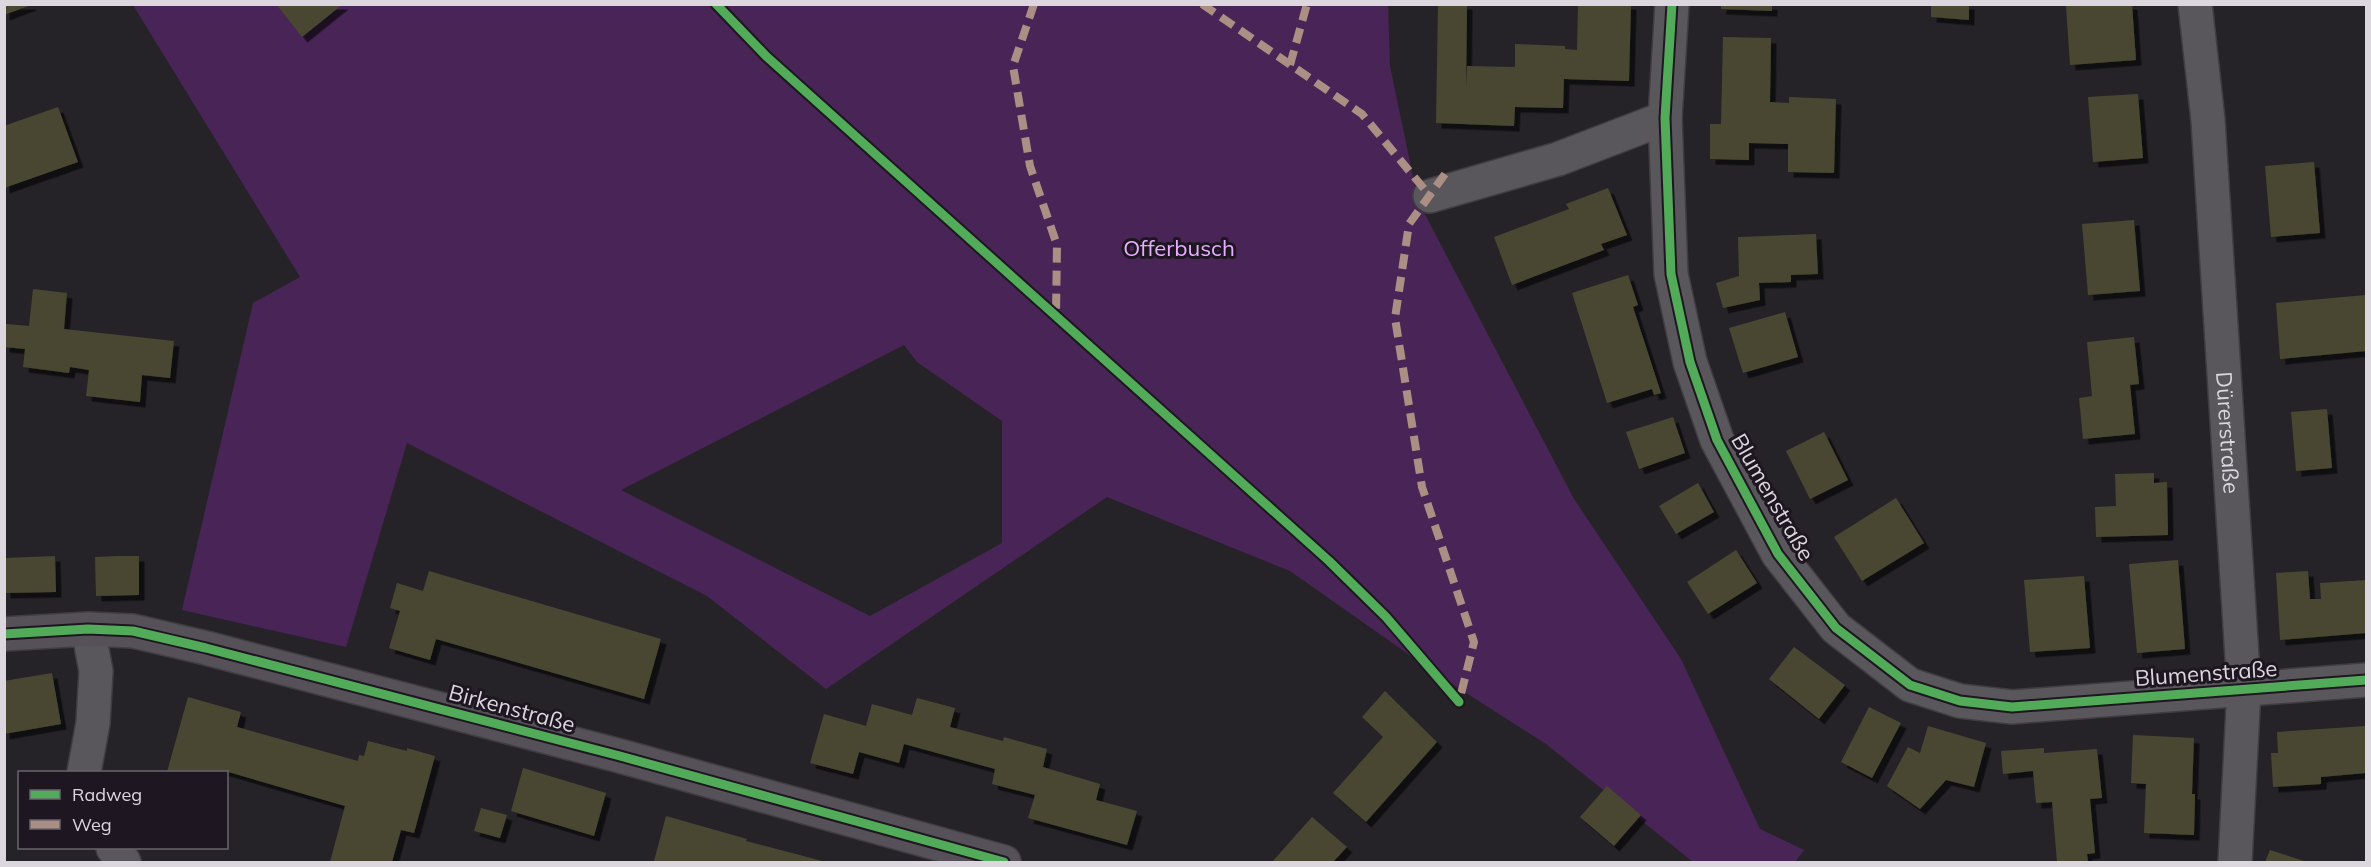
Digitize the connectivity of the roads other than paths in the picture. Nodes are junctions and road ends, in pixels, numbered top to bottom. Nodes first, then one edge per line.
1 (1672, 4) edge
2 (2195, 4) edge
3 (1665, 118) junction
4 (1430, 196) dead end
5 (88, 629) junction
6 (4, 634) edge
7 (2367, 680) edge
8 (2244, 689) junction
9 (84, 771) edge
10 (114, 849) edge
11 (124, 862) edge
12 (1005, 862) edge
13 (2235, 862) edge

1 - 3 street, Blumenstraße
2 - 8 street, Dürerstraße
3 - 4 street
3 - 8 street, Blumenstraße
5 - 6 street, Birkenstraße
5 - 9 street
5 - 12 street, Birkenstraße
7 - 8 street, Blumenstraße
8 - 13 street, Dürerstraße
10 - 11 street

